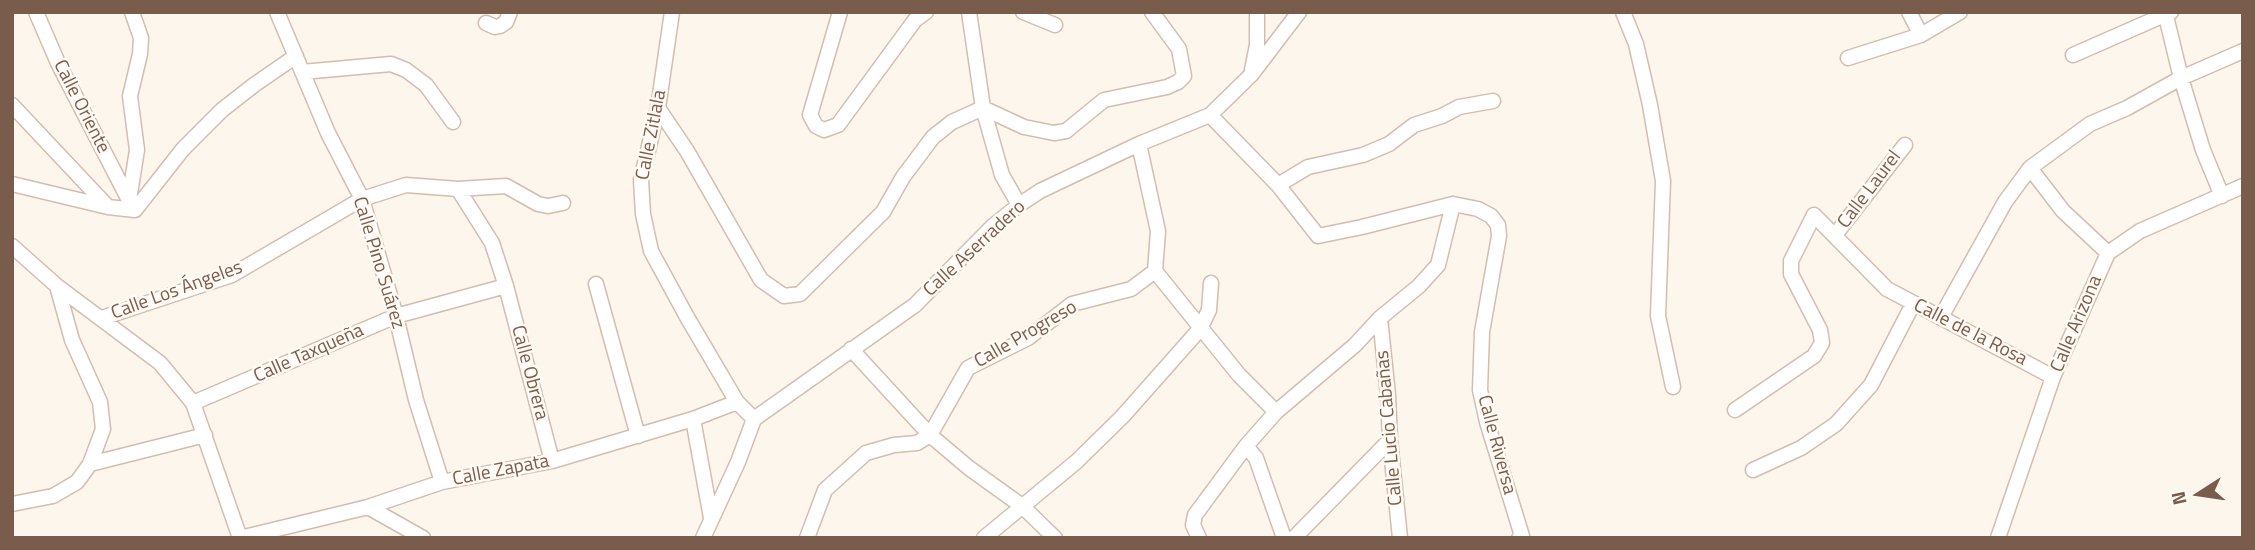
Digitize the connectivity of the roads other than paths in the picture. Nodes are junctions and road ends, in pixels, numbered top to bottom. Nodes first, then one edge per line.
1 (36, 12) edge
2 (132, 12) edge
3 (277, 12) edge
4 (510, 12) edge
5 (671, 12) edge
6 (840, 12) edge
7 (926, 12) edge
8 (969, 12) edge
9 (1023, 12) edge
10 (1152, 12) edge
11 (1256, 12) edge
12 (1299, 12) edge
13 (1623, 12) edge
14 (1909, 12) edge
15 (1960, 12) edge
16 (2168, 13) edge
17 (484, 16) edge
18 (1055, 25) dead end
19 (1922, 35) junction
20 (2243, 51) edge
21 (2073, 55) dead end
22 (296, 56) junction
23 (1848, 58) dead end
24 (302, 72) junction
25 (1251, 75) junction
26 (2181, 78) junction
27 (1493, 101) dead end
28 (12, 105) edge
29 (658, 108) junction
30 (983, 108) junction
31 (1210, 115) junction
32 (453, 122) dead end
33 (1139, 144) junction
34 (1905, 145) dead end
35 (2030, 168) junction
36 (12, 184) edge
37 (1278, 185) junction
38 (2243, 186) edge
39 (458, 189) junction
40 (2222, 196) junction
41 (362, 199) junction
42 (563, 203) dead end
43 (1453, 204) junction
44 (132, 205) junction
45 (1019, 205) junction
46 (108, 207) junction
47 (1836, 235) junction
48 (12, 246) edge
49 (2108, 253) junction
50 (1155, 271) junction
51 (1211, 283) dead end
52 (596, 284) dead end
53 (57, 286) junction
54 (506, 286) junction
55 (1913, 304) junction
56 (396, 316) junction
57 (1941, 317) junction
58 (102, 318) junction
59 (1380, 318) junction
60 (1200, 329) junction
61 (851, 349) junction
62 (2053, 377) junction
63 (1672, 387) dead end
64 (737, 402) junction
65 (193, 403) junction
66 (1735, 410) dead end
67 (1276, 412) junction
68 (694, 419) junction
69 (754, 419) junction
70 (205, 435) junction
71 (930, 435) junction
72 (638, 436) junction
73 (1390, 440) junction
74 (1246, 446) junction
75 (552, 461) junction
76 (90, 464) junction
77 (1753, 470) dead end
78 (442, 482) junction
79 (12, 504) edge
80 (1022, 506) junction
81 (369, 507) junction
82 (711, 518) junction
83 (240, 538) edge
84 (423, 538) edge
85 (703, 538) edge
86 (807, 538) edge
87 (984, 538) edge
88 (1055, 538) edge
89 (1199, 538) edge
90 (1284, 538) edge
91 (1294, 538) edge
92 (1400, 538) edge
93 (1519, 538) edge
94 (1998, 538) edge

1 - 44 street, Calle Oriente
2 - 44 street
3 - 22 street, Calle Pino Suárez
4 - 17 street
5 - 29 street, Calle Zitlala
6 - 7 street
8 - 30 street
9 - 18 street
10 - 30 street
11 - 25 street
12 - 25 street, Calle Aserradero
13 - 63 street
14 - 19 street
15 - 19 street
16 - 21 street
16 - 26 street
19 - 23 street
20 - 26 street
22 - 24 street, Calle Pino Suárez
22 - 44 street
24 - 32 street
24 - 41 street, Calle Pino Suárez
25 - 31 street, Calle Aserradero
26 - 35 street
26 - 40 street
27 - 37 street
28 - 46 street
29 - 30 street
29 - 64 street, Calle Zitlala
30 - 45 street
31 - 33 street, Calle Aserradero
31 - 37 street
33 - 45 street, Calle Aserradero
33 - 50 street
34 - 47 street, Calle Laurel
35 - 49 street
35 - 57 street
36 - 46 street
37 - 43 street
38 - 40 street, Calle Arizona
39 - 41 street, Calle Los Ángeles
39 - 42 street, Calle Los Ángeles
39 - 54 street, Calle Obrera
40 - 49 street, Calle Arizona
41 - 56 street, Calle Pino Suárez
41 - 58 street, Calle Los Ángeles
43 - 59 street
43 - 93 street, Calle Riversa
44 - 46 street
45 - 61 street, Calle Aserradero
47 - 55 street, Calle de la Rosa
47 - 66 street, Calle de la Rosa
48 - 53 street
49 - 62 street, Calle Arizona
50 - 60 street
50 - 71 street, Calle Progreso
51 - 60 street
52 - 72 street
53 - 58 street
53 - 76 street
54 - 56 street, Calle Taxqueña
54 - 75 street, Calle Obrera
55 - 57 street, Calle de la Rosa
55 - 77 street
56 - 65 street, Calle Taxqueña
56 - 78 street, Calle Pino Suárez
57 - 62 street, Calle de la Rosa
58 - 65 street
59 - 67 street
59 - 73 street, Calle Lucio Cabañas
60 - 67 street
60 - 80 street
61 - 69 street, Calle Aserradero
61 - 71 street
62 - 94 street, Calle Arizona
64 - 68 street, Calle Zapata
64 - 69 street
65 - 70 street
67 - 74 street
68 - 72 street, Calle Zapata
68 - 82 street
69 - 82 street
70 - 76 street
70 - 83 street
71 - 80 street
71 - 86 street
72 - 75 street, Calle Zapata
73 - 91 street
73 - 92 street, Calle Lucio Cabañas
74 - 89 street
74 - 90 street
75 - 78 street, Calle Zapata
76 - 79 street
78 - 81 street, Calle Zapata
80 - 87 street
80 - 88 street
81 - 83 street, Calle Zapata
81 - 84 street
82 - 85 street

